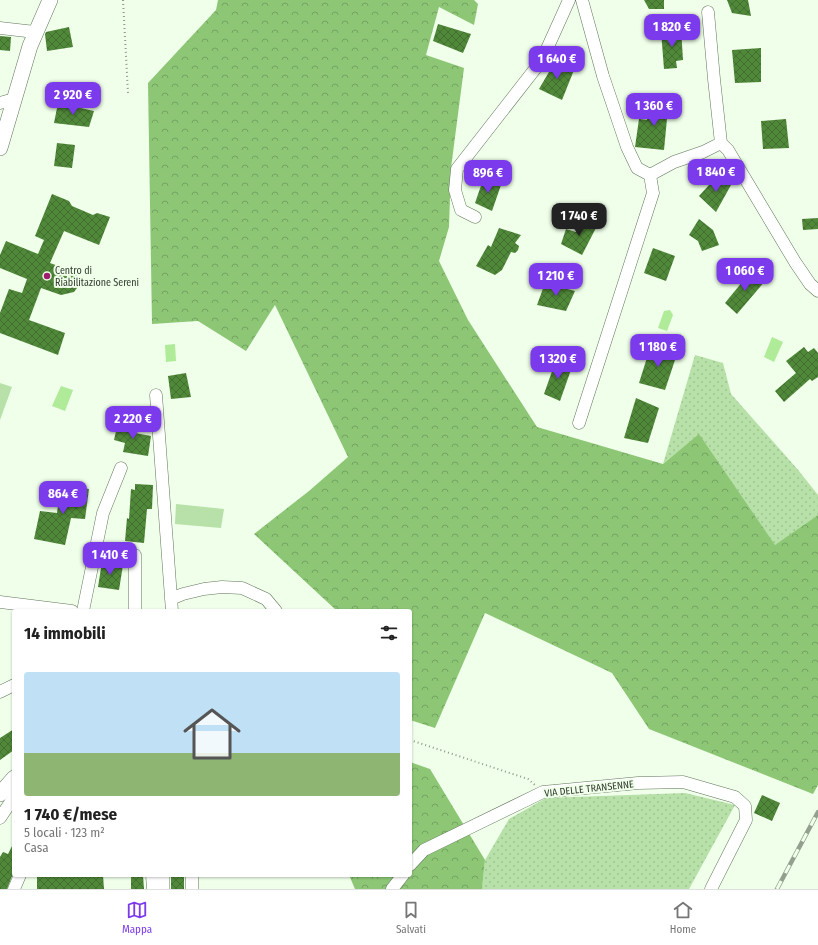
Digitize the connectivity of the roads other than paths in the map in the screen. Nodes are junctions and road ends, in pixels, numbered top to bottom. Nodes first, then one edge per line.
1 (50, 0) edge
2 (569, 0) edge
3 (582, 0) edge
4 (708, 12) dead end
5 (0, 28) edge
6 (35, 32) junction
7 (14, 99) junction
8 (0, 103) edge
9 (721, 143) junction
10 (0, 148) edge
11 (650, 175) junction
12 (475, 217) dead end
13 (818, 291) edge
14 (156, 395) dead end
15 (579, 423) dead end
16 (121, 468) dead end
17 (135, 554) dead end
18 (0, 602) edge
19 (172, 605) edge
20 (56, 609) edge
21 (83, 609) edge
22 (134, 609) edge
23 (274, 609) edge
24 (12, 686) edge
25 (0, 692) edge
26 (12, 780) edge
27 (0, 794) edge
28 (12, 801) edge
29 (0, 818) edge
30 (412, 863) edge
31 (19, 877) edge
32 (192, 877) edge
33 (401, 877) edge
34 (14, 889) edge
35 (192, 889) edge
36 (392, 889) edge
37 (711, 889) edge

1 - 6 main road
2 - 12 street
3 - 11 street
4 - 9 street
5 - 6 street
6 - 7 main road
7 - 8 street
7 - 10 main road
9 - 11 street
9 - 13 street
11 - 15 street
14 - 19 street
16 - 21 street
17 - 22 street
18 - 20 street
19 - 23 street
24 - 25 street
26 - 27 main road
28 - 29 street
30 - 37 street, VIA DELLE TRANSENNE
31 - 34 street
32 - 35 street
33 - 36 street

